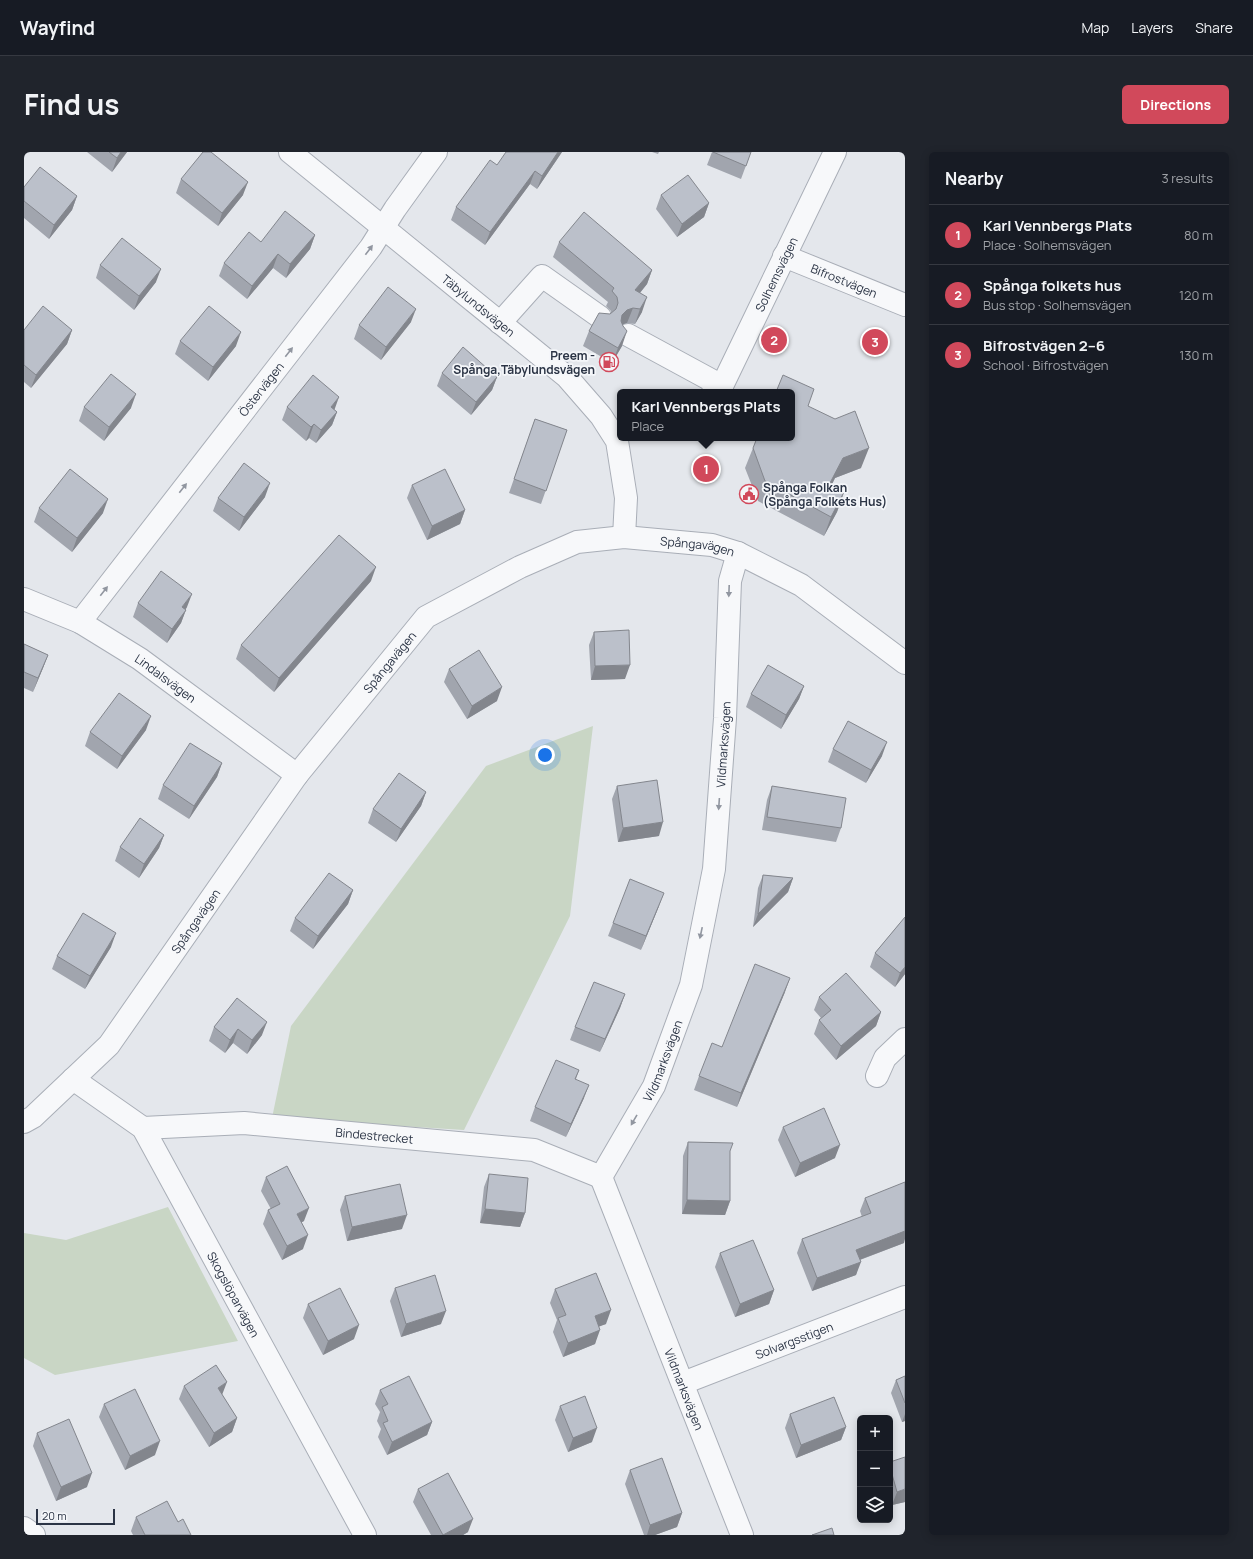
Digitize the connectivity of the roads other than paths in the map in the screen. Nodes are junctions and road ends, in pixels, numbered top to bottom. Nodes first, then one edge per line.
1 (290, 152) edge
2 (436, 152) edge
3 (835, 152) edge
4 (384, 227) junction
5 (784, 256) junction
6 (905, 305) edge
7 (600, 317) edge
8 (500, 323) junction
9 (628, 336) edge
10 (717, 389) edge
11 (617, 435) edge
12 (620, 441) edge
13 (624, 537) junction
14 (738, 553) junction
15 (24, 599) edge
16 (80, 622) junction
17 (905, 663) edge
18 (297, 775) junction
19 (905, 1039) edge
20 (877, 1076) dead end
21 (73, 1079) junction
22 (24, 1122) edge
23 (143, 1128) junction
24 (601, 1177) junction
25 (905, 1296) edge
26 (683, 1383) junction
27 (24, 1528) edge
28 (34, 1535) edge
29 (365, 1535) edge
30 (742, 1535) edge

1 - 4 street, Täbylundsvägen
2 - 4 street, Östervägen
3 - 5 street, Solhemsvägen
4 - 8 street, Täbylundsvägen
16 -> 4 street, Östervägen
5 - 6 street, Bifrostvägen
5 - 10 street, Solhemsvägen
7 - 8 street
8 - 11 street, Täbylundsvägen
9 - 10 street
12 - 13 street, Täbylundsvägen
13 - 14 street, Spångavägen
13 - 18 street, Spångavägen
14 - 17 street, Spångavägen
14 -> 24 street, Vildmarksvägen
15 - 16 street, Lindalsvägen
16 - 18 street, Lindalsvägen
18 - 21 street, Spångavägen
19 - 20 street
21 - 22 street, Spångavägen
21 - 23 street, Skogslöparvägen
23 - 24 street, Bindestrecket
23 - 29 street, Skogslöparvägen
24 - 26 street, Vildmarksvägen
25 - 26 street, Solvargsstigen
26 - 30 street, Vildmarksvägen
27 - 28 street

